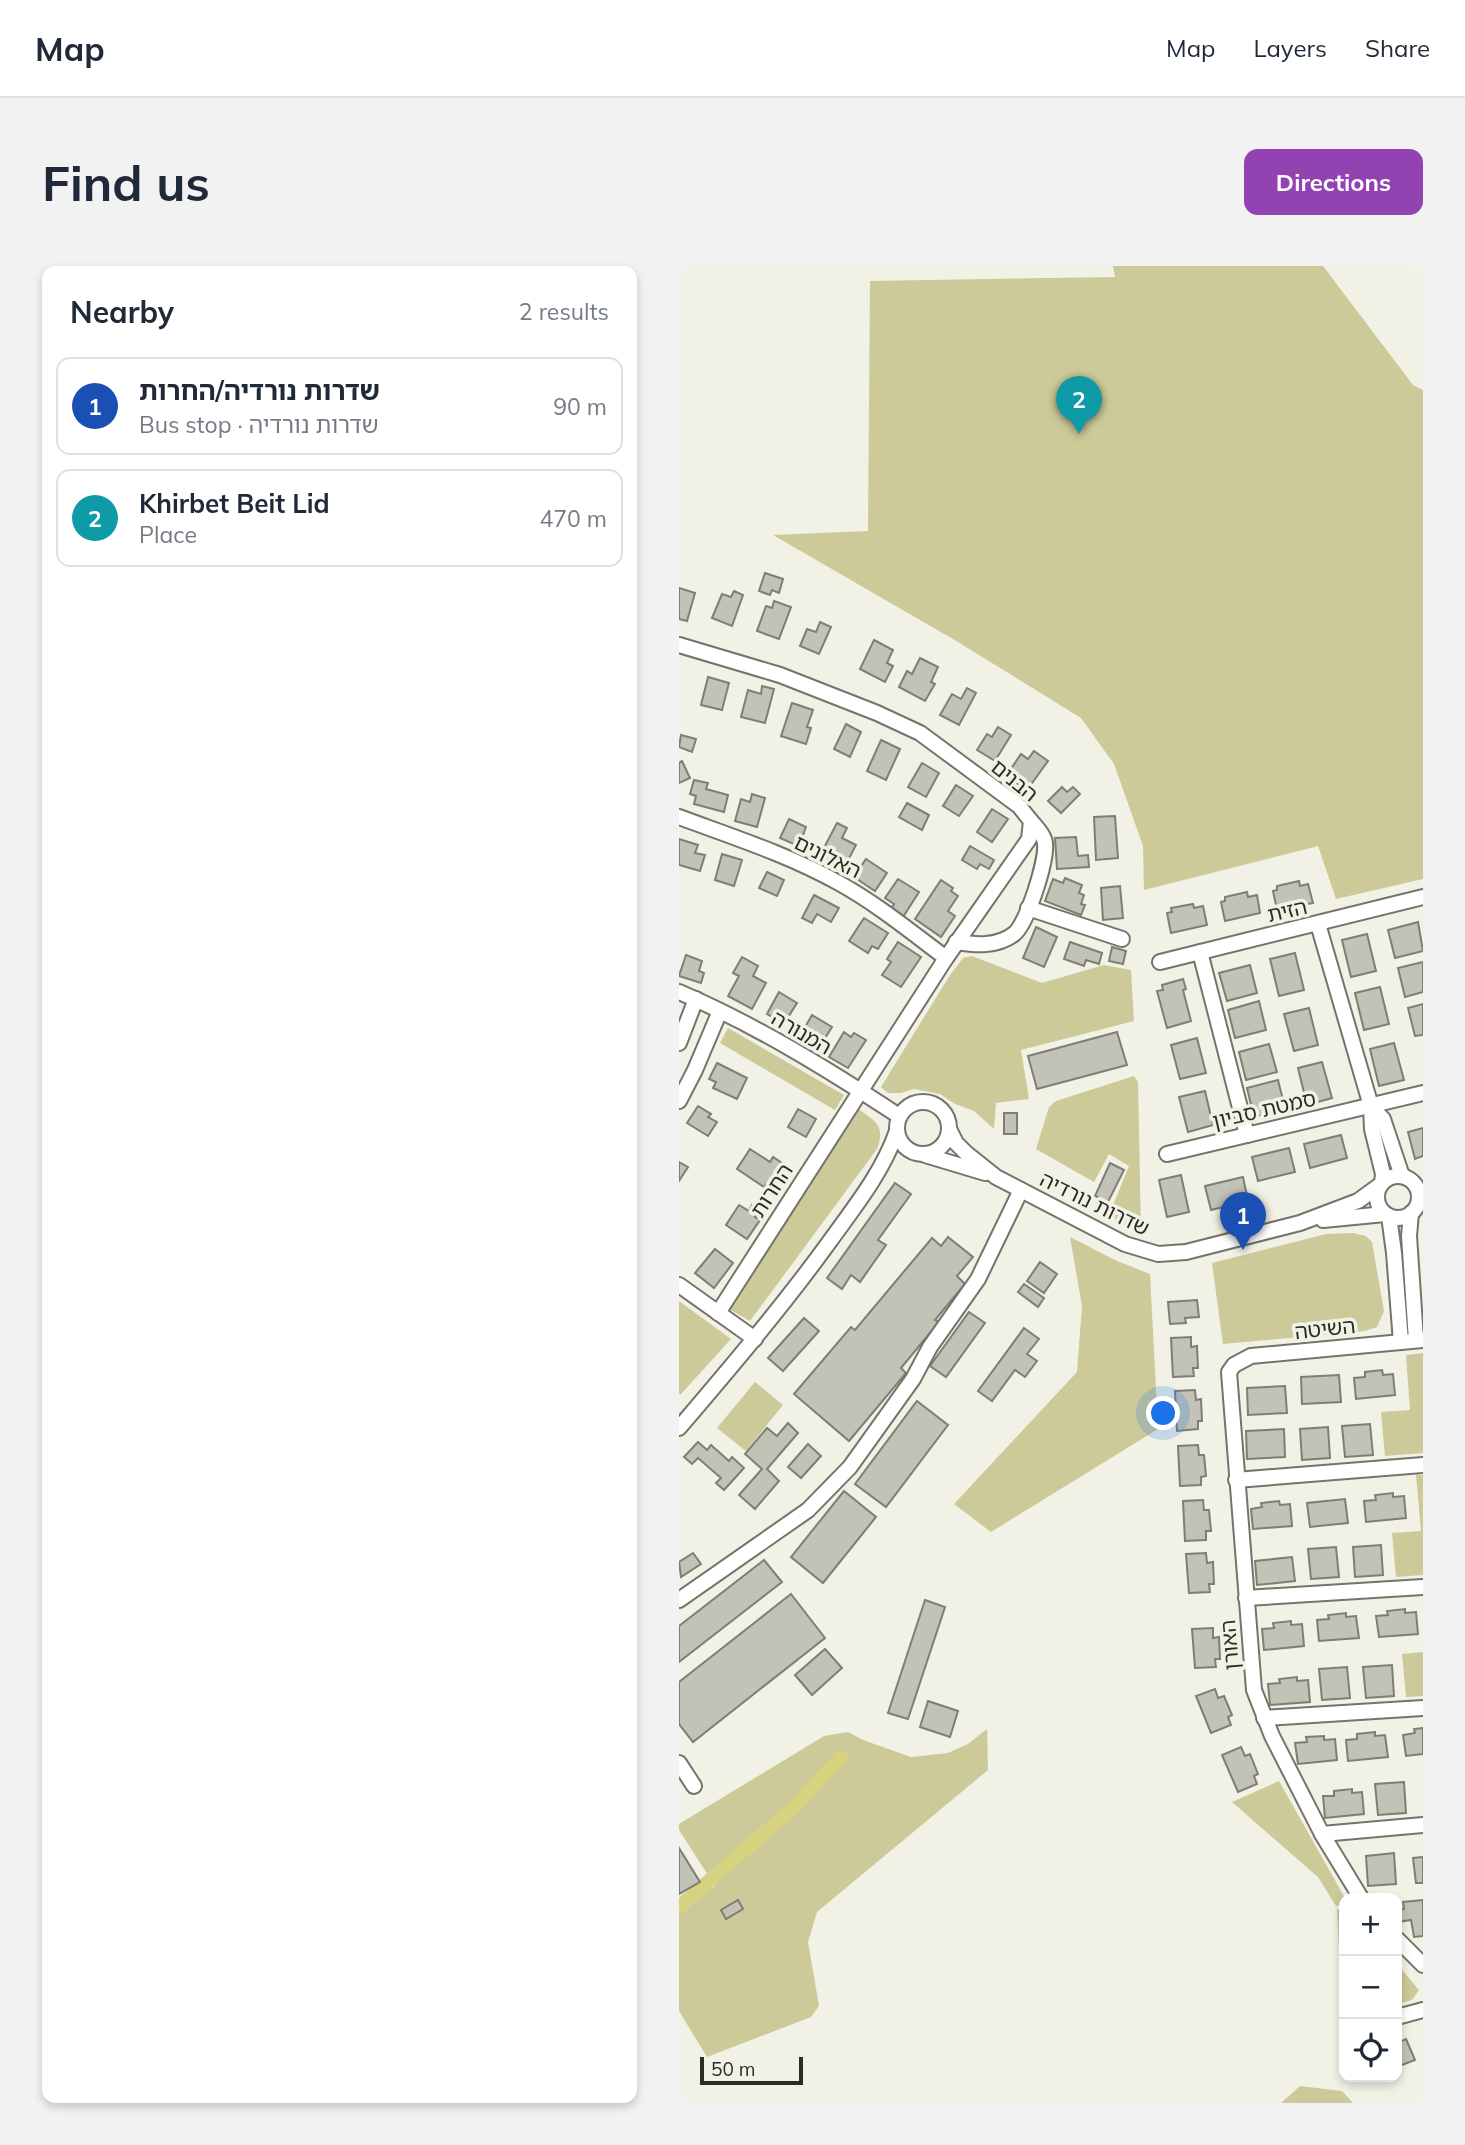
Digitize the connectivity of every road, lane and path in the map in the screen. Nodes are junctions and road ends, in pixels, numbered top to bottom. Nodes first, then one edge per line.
1 (679, 645) edge
2 (679, 817) edge
3 (1031, 821) junction
4 (1423, 897) edge
5 (1028, 908) junction
6 (1318, 924) junction
7 (1122, 939) dead end
8 (956, 942) junction
9 (1200, 952) junction
10 (946, 958) junction
11 (1160, 962) dead end
12 (679, 992) edge
13 (696, 999) junction
14 (720, 1011) junction
15 (679, 1043) edge
16 (860, 1090) junction
17 (1423, 1093) edge
18 (679, 1101) edge
19 (1371, 1106) junction
20 (898, 1124) junction
21 (949, 1129) junction
22 (1247, 1135) junction
23 (920, 1154) junction
24 (1167, 1154) dead end
25 (996, 1177) junction
26 (1405, 1177) junction
27 (1423, 1180) edge
28 (872, 1184) junction
29 (1381, 1184) junction
30 (1021, 1190) junction
31 (1417, 1207) edge
32 (1387, 1215) junction
33 (1300, 1223) junction
34 (679, 1285) edge
35 (718, 1313) junction
36 (755, 1339) junction
37 (1420, 1340) edge
38 (1401, 1342) junction
39 (1234, 1364) joint
40 (679, 1428) edge
41 (1423, 1465) edge
42 (1236, 1480) junction
43 (1423, 1587) edge
44 (1246, 1598) junction
45 (679, 1600) edge
46 (1423, 1708) edge
47 (1264, 1718) junction
48 (679, 1763) edge
49 (694, 1786) dead end
50 (1423, 1825) edge
51 (1322, 1834) junction
52 (1358, 1893) edge
53 (1402, 1944) edge
54 (1423, 1965) edge
55 (1423, 2010) edge
56 (1402, 2016) edge

1 - 3 street, הבנים
2 - 10 street, האלונים
3 - 5 street
3 - 8 street, הבנים
4 - 6 street, הזית
5 - 7 street
5 - 8 street
6 - 9 street, הזית
6 - 19 street
8 - 10 street, הבנים
9 - 11 street, הזית
9 - 22 street
10 - 16 street, הבנים
12 - 13 street, המנורה
13 - 14 street, המנורה
13 - 15 street
14 - 16 street, המנורה
14 - 18 street
16 - 20 street, המנורה
16 - 35 street, החרות
17 - 19 street, סמטת סביון
19 - 22 street, סמטת סביון
19 - 26 street
19 - 29 street
20 - 21 street
20 - 23 street
20 - 28 street
21 - 23 street
21 - 25 street, שדרות נורדיה
22 - 24 street, סמטת סביון
23 - 25 street, שדרות נורדיה
23 - 28 street
25 - 30 street, שדרות נורדיה
26 - 27 street
26 - 29 street
26 - 31 street
28 - 36 street
29 - 32 street
29 - 33 street, שדרות נורדיה
30 - 33 street, שדרות נורדיה
30 - 45 street
31 - 32 street
31 - 37 street
32 - 33 street, שדרות נורדיה
32 - 38 street
34 - 35 street
35 - 36 street
36 - 40 street
37 - 38 street, השיטה
38 - 39 street, השיטה
39 - 42 street, האורן
41 - 42 street
42 - 44 street, האורן
43 - 44 street
44 - 47 street, האורן
46 - 47 street
47 - 51 street, האורן
48 - 49 street
50 - 51 street
51 - 52 street, האורן
53 - 54 street
55 - 56 street

